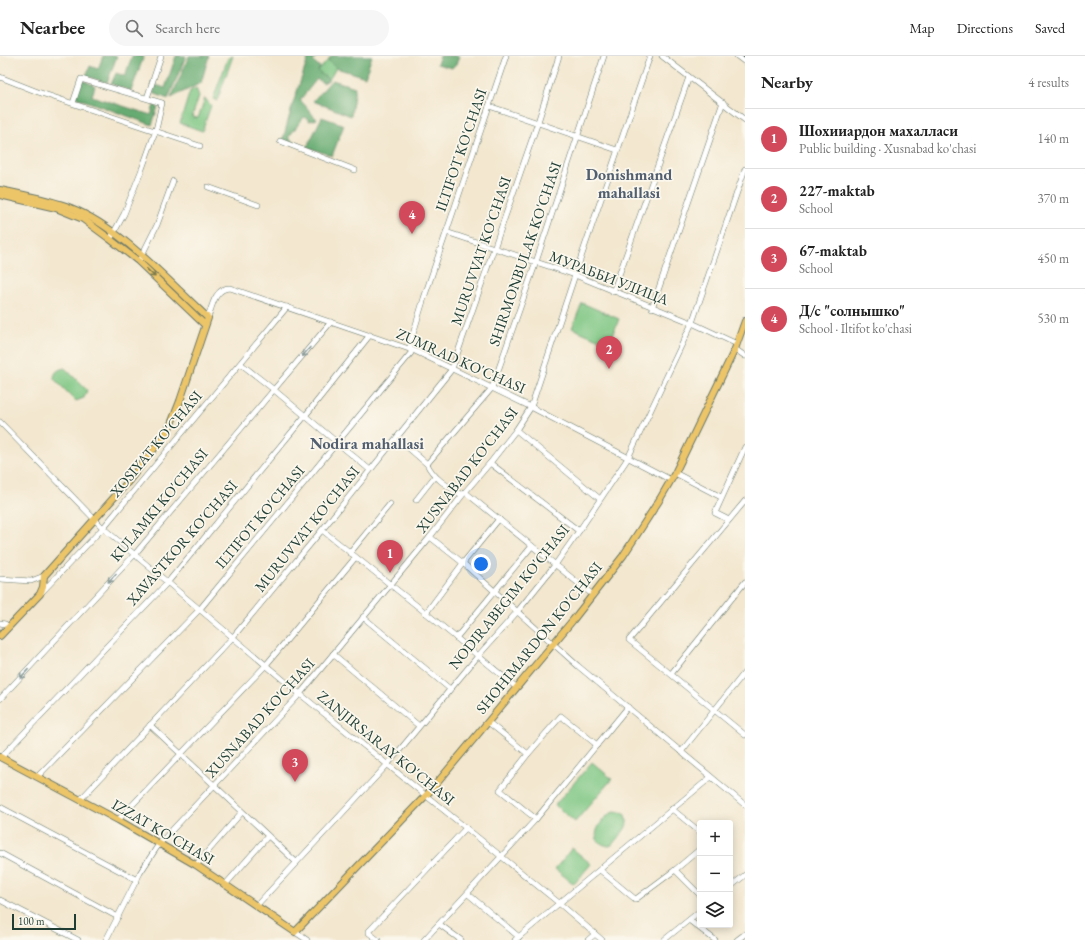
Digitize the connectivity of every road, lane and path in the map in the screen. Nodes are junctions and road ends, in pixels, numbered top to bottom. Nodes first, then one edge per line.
1 (161, 56) edge
2 (506, 56) edge
3 (559, 56) edge
4 (604, 56) edge
5 (650, 56) edge
6 (662, 56) edge
7 (737, 56) edge
8 (745, 62) edge
9 (0, 77) edge
10 (688, 77) junction
11 (147, 98) junction
12 (723, 102) junction
13 (73, 103) junction
14 (489, 106) junction
15 (745, 120) edge
16 (538, 122) junction
17 (156, 130) junction
18 (578, 135) junction
19 (280, 141) dead end
20 (200, 146) dead end
21 (617, 150) junction
22 (745, 169) edge
23 (354, 170) dead end
24 (173, 181) dead end
25 (208, 187) dead end
26 (0, 190) edge
27 (0, 195) edge
28 (258, 205) dead end
29 (446, 232) junction
30 (112, 236) junction
31 (494, 248) junction
32 (140, 259) junction
33 (536, 262) junction
34 (574, 275) junction
35 (613, 292) junction
36 (287, 307) junction
37 (652, 308) junction
38 (208, 318) junction
39 (745, 321) edge
40 (331, 322) junction
41 (692, 323) junction
42 (205, 325) junction
43 (370, 335) junction
44 (736, 346) junction
45 (411, 349) junction
46 (745, 356) edge
47 (241, 364) junction
48 (452, 369) junction
49 (492, 388) junction
50 (273, 389) junction
51 (531, 407) junction
52 (305, 416) junction
53 (0, 422) edge
54 (516, 430) junction
55 (397, 438) junction
56 (337, 443) junction
57 (745, 447) edge
58 (628, 458) junction
59 (490, 463) junction
60 (427, 464) junction
61 (370, 470) junction
62 (675, 473) junction
63 (435, 476) junction
64 (671, 480) junction
65 (464, 493) junction
66 (721, 496) junction
67 (600, 499) junction
68 (416, 500) dead end
69 (745, 500) edge
70 (390, 504) dead end
71 (499, 519) junction
72 (95, 520) junction
73 (729, 520) junction
74 (103, 528) junction
75 (322, 530) junction
76 (579, 532) junction
77 (430, 537) junction
78 (532, 546) junction
79 (350, 553) junction
80 (135, 554) junction
81 (355, 558) junction
82 (463, 563) junction
83 (555, 565) junction
84 (44, 576) junction
85 (0, 578) edge
86 (168, 582) junction
87 (745, 582) edge
88 (390, 585) junction
89 (494, 591) junction
90 (40, 594) junction
91 (593, 595) junction
92 (200, 608) junction
93 (517, 612) junction
94 (426, 613) junction
95 (363, 617) junction
96 (0, 623) edge
97 (9, 627) junction
98 (0, 636) edge
99 (233, 638) junction
100 (456, 638) junction
101 (553, 644) junction
102 (333, 654) junction
103 (478, 656) junction
104 (266, 665) junction
105 (745, 672) edge
106 (671, 674) junction
107 (516, 687) junction
108 (450, 689) junction
109 (300, 694) junction
110 (0, 699) edge
111 (628, 707) junction
112 (714, 710) junction
113 (488, 722) junction
114 (150, 725) junction
115 (419, 726) junction
116 (745, 735) edge
117 (597, 745) junction
118 (681, 752) junction
119 (528, 754) junction
120 (181, 755) junction
121 (1, 758) edge
122 (388, 764) junction
123 (37, 777) junction
124 (711, 777) junction
125 (214, 786) junction
126 (426, 795) junction
127 (80, 800) junction
128 (745, 805) edge
129 (0, 807) edge
130 (672, 809) junction
131 (242, 812) junction
132 (536, 819) junction
133 (118, 820) junction
134 (466, 828) junction
135 (697, 830) edge
136 (268, 836) junction
137 (159, 844) junction
138 (697, 852) edge
139 (0, 854) edge
140 (502, 857) junction
141 (296, 862) junction
142 (196, 865) junction
143 (600, 870) junction
144 (675, 870) junction
145 (745, 875) edge
146 (137, 880) junction
147 (224, 885) junction
148 (733, 885) edge
149 (697, 892) edge
150 (468, 894) junction
151 (0, 900) edge
152 (560, 903) junction
153 (256, 906) junction
154 (697, 913) edge
155 (118, 917) junction
156 (689, 920) junction
157 (440, 924) junction
158 (295, 932) junction
159 (594, 934) junction
160 (745, 934) edge
161 (517, 938) edge
162 (78, 940) edge
163 (106, 940) edge
164 (307, 940) edge
165 (378, 940) edge
166 (424, 940) edge
167 (461, 940) edge
168 (588, 940) edge
169 (602, 940) edge
170 (664, 940) edge
171 (715, 940) edge
172 (737, 940) edge

1 - 11 street
2 - 14 street, ILTIFOT KO'CHASI
3 - 16 street, MURUVVAT KO'CHASI
4 - 18 street, SHIRMONBULAK KO'CHASI
5 - 21 street, XUSNABAD KO'CHASI
6 - 10 street
7 - 8 street
9 - 13 street
10 - 12 street
10 - 35 street
11 - 13 street
11 - 17 street
12 - 15 street
12 - 37 street
13 - 17 street
14 - 16 street
14 - 29 street, ILTIFOT KO'CHASI
16 - 18 street
16 - 31 street, MURUVVAT KO'CHASI
17 - 20 street
17 - 30 street
18 - 21 street
18 - 33 street, SHIRMONBULAK KO'CHASI
19 - 23 street
21 - 34 street, XUSNABAD KO'CHASI
22 - 41 street, NODIRABEGIM KO'CHASI
24 - 32 street
25 - 28 street
26 - 30 main road
27 - 30 main road
29 - 31 street, МУРАББИ УЛИЦА
29 - 45 street, ILTIFOT KO'CHASI
30 - 32 main road
31 - 33 street, МУРАББИ УЛИЦА
31 - 48 street, MURUVVAT KO'CHASI
32 - 38 main road
32 -> 42 main road
33 - 34 street, МУРАББИ УЛИЦА
33 - 49 street, SHIRMONBULAK KO'CHASI
34 - 35 street, МУРАББИ УЛИЦА
34 - 51 street, XUSNABAD KO'CHASI
35 - 37 street, МУРАББИ УЛИЦА
36 - 38 street, ZUMRAD KO'CHASI
36 - 40 street, ZUMRAD KO'CHASI
36 - 47 street, XOSIYAT KO'CHASI
37 - 41 street, МУРАББИ УЛИЦА
38 - 42 main road, ZUMRAD KO'CHASI
39 - 44 main road, SHOHIMARDON KO'CHASI
40 - 43 street, ZUMRAD KO'CHASI
40 -> 50 street, KULAMKI KO'CHASI
41 - 44 street, МУРАББИ УЛИЦА
41 - 58 street, NODIRABEGIM KO'CHASI
42 - 72 main road, XOSIYAT KO'CHASI
43 - 45 street, ZUMRAD KO'CHASI
43 - 52 street, XAVASTKOR KO'CHASI
44 - 46 street, МУРАББИ УЛИЦА
44 - 62 main road, SHOHIMARDON KO'CHASI
45 - 48 street, ZUMRAD KO'CHASI
45 - 56 street, ILTIFOT KO'CHASI
47 - 50 street
47 - 74 street, XOSIYAT KO'CHASI
48 - 49 street, ZUMRAD KO'CHASI
48 - 55 street, MURUVVAT KO'CHASI
49 - 51 street, ZUMRAD KO'CHASI
49 - 60 street, SHIRMONBULAK KO'CHASI
50 - 52 street
50 - 80 street, KULAMKI KO'CHASI
51 - 54 street, XUSNABAD KO'CHASI
51 - 58 street, ZUMRAD KO'CHASI
52 - 56 street
52 - 86 street, XAVASTKOR KO'CHASI
53 - 72 street, ZANJIRSARAY KO'CHASI
54 - 59 street, XUSNABAD KO'CHASI
54 - 67 street
55 - 60 street
55 - 61 street, MURUVVAT KO'CHASI
56 - 61 street
56 - 92 street, ILTIFOT KO'CHASI
57 - 66 street
58 - 64 street, ZUMRAD KO'CHASI
58 - 67 street, NODIRABEGIM KO'CHASI
59 - 65 street, XUSNABAD KO'CHASI
59 - 76 street
60 - 63 street
61 - 75 street, MURUVVAT KO'CHASI
62 - 64 main road, SHOHIMARDON KO'CHASI
62 - 66 street
63 - 65 street
63 - 68 street
64 - 91 main road, SHOHIMARDON KO'CHASI
65 - 71 street
65 - 77 street, XUSNABAD KO'CHASI
66 - 73 street
67 - 76 street, NODIRABEGIM KO'CHASI
69 - 73 street
70 - 79 street
71 - 78 street
71 - 82 street
72 - 74 street, ZANJIRSARAY KO'CHASI
72 - 84 main road, XOSIYAT KO'CHASI
73 - 106 street
74 - 80 street, ZANJIRSARAY KO'CHASI
74 - 90 street, XOSIYAT KO'CHASI
75 - 79 street
75 - 99 street, MURUVVAT KO'CHASI
76 - 83 street, NODIRABEGIM KO'CHASI
77 - 82 street
77 - 88 street, XUSNABAD KO'CHASI
78 - 83 street
78 - 89 street
79 - 81 street
80 - 86 street, ZANJIRSARAY KO'CHASI
80 -> 110 street, KULAMKI KO'CHASI
81 - 88 street
81 - 104 street
82 - 89 street
82 - 94 street
83 - 91 street
83 - 93 street, NODIRABEGIM KO'CHASI
84 - 85 street
84 - 90 main road, XOSIYAT KO'CHASI
86 - 92 street, ZANJIRSARAY KO'CHASI
86 - 121 street, XAVASTKOR KO'CHASI
87 - 106 street
88 - 94 street
88 - 95 street, XUSNABAD KO'CHASI
89 - 93 street
89 - 100 street
90 - 97 main road, XOSIYAT KO'CHASI
91 - 101 main road, SHOHIMARDON KO'CHASI
92 - 99 street, ZANJIRSARAY KO'CHASI
92 - 123 street, ILTIFOT KO'CHASI
93 - 101 street
93 - 103 street, NODIRABEGIM KO'CHASI
94 - 100 street
95 - 102 street, XUSNABAD KO'CHASI
95 - 108 street
96 - 97 street
97 - 98 main road, XOSIYAT KO'CHASI
99 - 104 street, ZANJIRSARAY KO'CHASI
99 - 114 street, MURUVVAT KO'CHASI
100 - 103 street
101 - 107 main road, SHOHIMARDON KO'CHASI
101 - 111 street
102 - 109 street, XUSNABAD KO'CHASI
102 - 115 street
103 - 107 street
103 - 108 street, NODIRABEGIM KO'CHASI
104 - 109 street, ZANJIRSARAY KO'CHASI
104 - 120 street
105 - 112 street
106 - 112 street
107 - 113 main road, SHOHIMARDON KO'CHASI
108 - 115 street, NODIRABEGIM KO'CHASI
109 - 122 street, ZANJIRSARAY KO'CHASI
109 - 125 street, XUSNABAD KO'CHASI
111 - 117 street
111 - 118 street
112 - 116 street
112 - 118 street
113 - 119 street
113 - 126 main road, SHOHIMARDON KO'CHASI
114 - 120 street
114 - 127 street, MURUVVAT KO'CHASI
115 - 122 street, NODIRABEGIM KO'CHASI
117 - 119 street
117 - 132 street
118 - 124 street
119 - 132 street
120 - 125 street
120 - 133 street
121 - 123 main road, IZZAT KO'CHASI
122 - 126 street, ZANJIRSARAY KO'CHASI
122 - 141 street, NODIRABEGIM KO'CHASI
123 - 127 main road, IZZAT KO'CHASI
124 - 128 street
124 - 130 street
125 - 131 street
125 - 137 street, XUSNABAD KO'CHASI
126 - 134 street, ZANJIRSARAY KO'CHASI
126 - 158 main road, SHOHIMARDON KO'CHASI
127 - 133 main road, IZZAT KO'CHASI
129 - 146 street
130 - 135 street
130 - 143 street
131 - 136 street
131 - 142 street
132 - 140 street
133 - 137 main road, IZZAT KO'CHASI
134 - 140 street, ZANJIRSARAY KO'CHASI
134 - 165 street
136 - 141 street
136 - 147 street
137 - 142 main road, IZZAT KO'CHASI
137 - 146 street, XUSNABAD KO'CHASI
138 - 144 street
139 - 155 street
140 - 150 street
140 - 152 street, ZANJIRSARAY KO'CHASI
141 - 153 street, NODIRABEGIM KO'CHASI
142 - 147 main road, IZZAT KO'CHASI
143 - 144 street
143 - 152 street
144 - 149 street
145 - 148 street
146 - 155 street, XUSNABAD KO'CHASI
147 - 153 main road, IZZAT KO'CHASI
150 - 157 street
150 - 161 street
151 - 162 street
152 - 159 street, ZANJIRSARAY KO'CHASI
152 - 161 street
153 - 158 main road, IZZAT KO'CHASI
154 - 156 street
155 - 163 street, XUSNABAD KO'CHASI
156 - 170 street
156 - 171 street
157 - 166 street
157 - 167 street
158 - 164 street, IZZAT KO'CHASI
159 - 168 street
159 - 169 street, ZANJIRSARAY KO'CHASI
160 - 172 street

